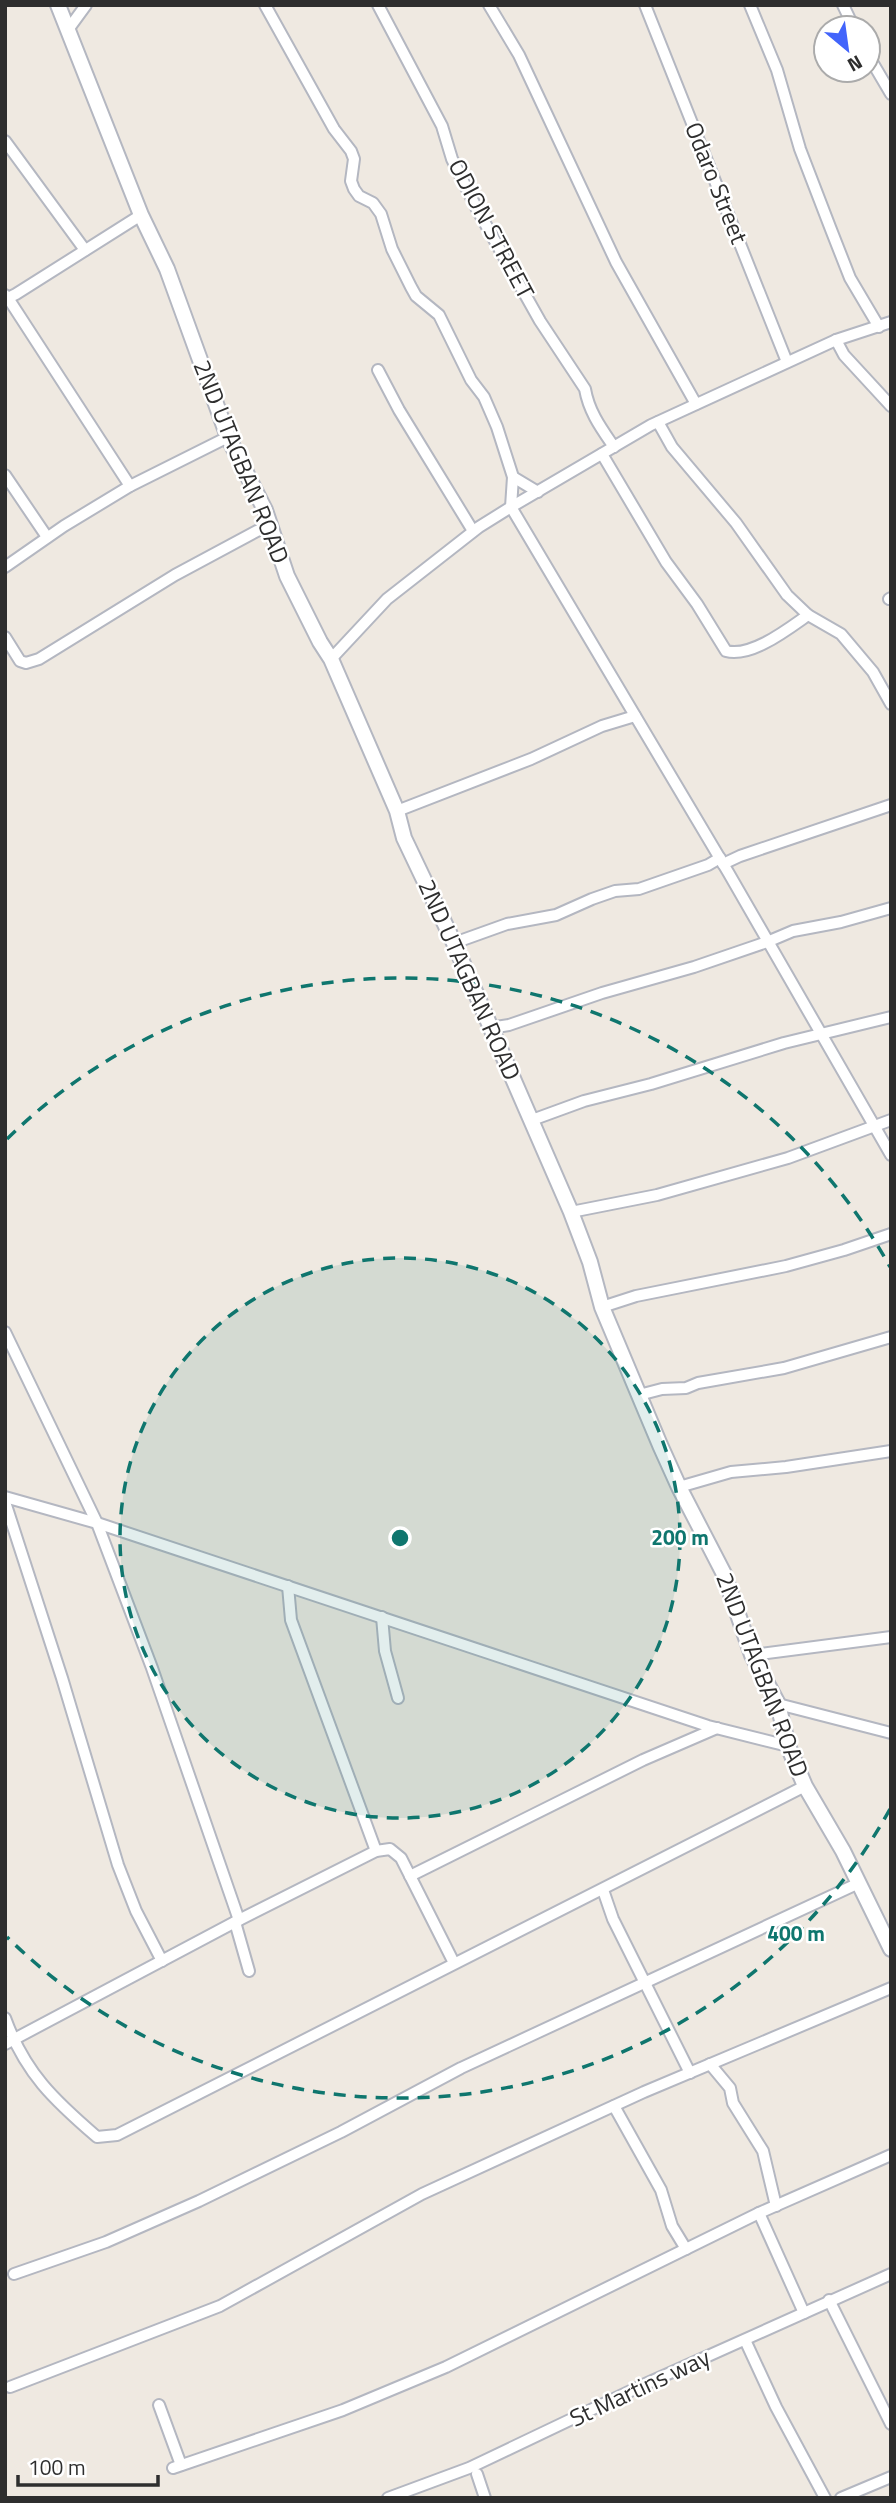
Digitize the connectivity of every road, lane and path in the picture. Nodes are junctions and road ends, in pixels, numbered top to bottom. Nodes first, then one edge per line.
1 (58, 5) edge
2 (86, 5) edge
3 (265, 5) edge
4 (378, 5) edge
5 (489, 5) edge
6 (645, 5) edge
7 (750, 5) edge
8 (67, 31) junction
9 (882, 79) edge
10 (891, 94) edge
11 (5, 141) edge
12 (141, 215) junction
13 (85, 250) junction
14 (7, 296) edge
15 (891, 322) edge
16 (879, 327) junction
17 (836, 340) junction
18 (787, 362) junction
19 (378, 370) dead end
20 (696, 404) junction
21 (891, 406) edge
22 (658, 422) junction
23 (228, 437) junction
24 (614, 447) junction
25 (602, 454) junction
26 (5, 475) edge
27 (513, 477) junction
28 (130, 486) junction
29 (538, 492) junction
30 (511, 507) junction
31 (271, 524) junction
32 (473, 531) junction
33 (47, 537) junction
34 (5, 567) edge
35 (808, 615) junction
36 (5, 637) edge
37 (331, 659) junction
38 (891, 704) edge
39 (635, 716) junction
40 (891, 805) edge
41 (397, 810) junction
42 (721, 861) junction
43 (891, 908) edge
44 (454, 943) junction
45 (767, 943) junction
46 (891, 1017) edge
47 (490, 1028) junction
48 (821, 1034) junction
49 (532, 1120) junction
50 (891, 1120) edge
51 (873, 1125) junction
52 (891, 1154) edge
53 (571, 1212) junction
54 (891, 1234) edge
55 (602, 1307) junction
56 (5, 1332) edge
57 (891, 1338) edge
58 (639, 1395) junction
59 (891, 1451) edge
60 (679, 1487) junction
61 (5, 1500) edge
62 (97, 1523) junction
63 (288, 1586) junction
64 (382, 1618) junction
65 (891, 1637) edge
66 (752, 1655) junction
67 (398, 1698) dead end
68 (778, 1704) junction
69 (717, 1728) junction
70 (891, 1733) edge
71 (788, 1746) junction
72 (805, 1786) junction
73 (376, 1852) junction
74 (410, 1876) junction
75 (859, 1883) junction
76 (603, 1890) dead end
77 (237, 1921) junction
78 (891, 1949) edge
79 (162, 1961) junction
80 (454, 1963) junction
81 (249, 1971) dead end
82 (646, 1982) junction
83 (891, 1988) edge
84 (5, 2018) edge
85 (9, 2042) edge
86 (710, 2064) junction
87 (690, 2073) junction
88 (614, 2106) junction
89 (891, 2155) edge
90 (776, 2206) junction
91 (759, 2213) junction
92 (686, 2249) junction
93 (14, 2274) dead end
94 (891, 2274) edge
95 (829, 2300) junction
96 (804, 2313) junction
97 (745, 2340) junction
98 (10, 2387) dead end
99 (159, 2405) dead end
100 (891, 2424) edge
101 (477, 2474) dead end
102 (891, 2477) edge
103 (388, 2498) edge
104 (485, 2498) edge
105 (825, 2498) edge
106 (841, 2498) edge

1 - 8 street, 2ND UTAGBAN ROAD
2 - 8 street
3 - 27 street
4 - 24 street, ODION STREET
5 - 20 street
6 - 18 street, Odaro Street
7 - 16 street
8 - 12 street, 2ND UTAGBAN ROAD
9 - 10 street
11 - 13 street
12 - 13 street
12 - 23 street, 2ND UTAGBAN ROAD
13 - 14 street
14 - 28 street
15 - 16 street
16 - 17 street
17 - 18 street
17 - 21 street
18 - 20 street
19 - 32 street
20 - 22 street
22 - 24 street
22 - 35 street
23 - 28 street
23 - 31 street, 2ND UTAGBAN ROAD
24 - 25 street
25 - 29 street
25 - 35 street
26 - 33 street
27 - 29 street
27 - 30 street
28 - 33 street
29 - 30 street
30 - 32 street
30 - 39 street
31 - 36 street
31 - 37 street, 2ND UTAGBAN ROAD
32 - 37 street
33 - 34 street
35 - 38 street
37 - 41 street, 2ND UTAGBAN ROAD
39 - 41 street
39 - 42 street
40 - 42 street
41 - 44 street, 2ND UTAGBAN ROAD
42 - 44 street
42 - 45 street
43 - 45 street
44 - 47 street, 2ND UTAGBAN ROAD
45 - 47 street
45 - 48 street
46 - 48 street
47 - 49 street, 2ND UTAGBAN ROAD
48 - 49 street
48 - 51 street
49 - 53 street, 2ND UTAGBAN ROAD
50 - 51 street
51 - 52 street
51 - 53 street
53 - 55 street, 2ND UTAGBAN ROAD
54 - 55 street
55 - 58 street, 2ND UTAGBAN ROAD
56 - 62 street
57 - 58 street
58 - 60 street, 2ND UTAGBAN ROAD
59 - 60 street
60 - 66 street, 2ND UTAGBAN ROAD
61 - 62 street
61 - 79 street
62 - 63 street
62 - 77 street
63 - 64 street
63 - 73 street
64 - 67 street
64 - 69 street
65 - 66 street
66 - 68 street, 2ND UTAGBAN ROAD
68 - 70 street
68 - 71 street, 2ND UTAGBAN ROAD
69 - 71 street
69 - 74 street
71 - 72 street, 2ND UTAGBAN ROAD
72 - 75 street, 2ND UTAGBAN ROAD
72 - 80 street
73 - 74 street
73 - 77 street
74 - 80 street
75 - 78 street, 2ND UTAGBAN ROAD
75 - 82 street
76 - 82 street
77 - 79 street
77 - 81 street
79 - 85 street
80 - 85 street
82 - 87 street
82 - 93 street
83 - 86 street
84 - 85 street
86 - 87 street
86 - 90 street
87 - 88 street
88 - 92 street
88 - 98 street
89 - 90 street
90 - 91 street
91 - 92 street
91 - 96 street
92 - 99 street
94 - 95 street, St Martins way
95 - 96 street, St Martins way
95 - 100 street
96 - 97 street, St Martins way
97 - 103 street, St Martins way
97 - 105 street
101 - 104 street
102 - 106 street

